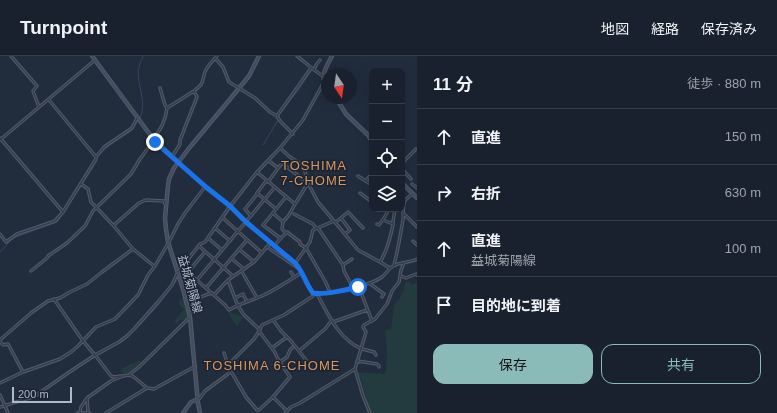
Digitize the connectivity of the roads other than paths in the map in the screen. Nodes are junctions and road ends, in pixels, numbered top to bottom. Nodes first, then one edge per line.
1 (12, 56) edge
2 (92, 56) edge
3 (217, 56) edge
4 (259, 56) edge
5 (297, 56) edge
6 (332, 56) edge
7 (215, 58) junction
8 (95, 60) junction
9 (320, 60) dead end
10 (311, 68) junction
11 (326, 68) edge
12 (314, 70) junction
13 (321, 75) edge
14 (321, 87) edge
15 (160, 88) dead end
16 (239, 88) junction
17 (194, 92) junction
18 (48, 100) junction
19 (340, 104) edge
20 (39, 107) junction
21 (167, 108) junction
22 (277, 116) junction
23 (138, 119) junction
24 (293, 134) junction
25 (0, 139) edge
26 (153, 139) junction
27 (371, 140) edge
28 (280, 148) junction
29 (416, 149) edge
30 (96, 156) junction
31 (172, 157) junction
32 (269, 160) junction
33 (405, 160) edge
34 (178, 162) junction
35 (278, 168) junction
36 (257, 172) junction
37 (405, 172) edge
38 (358, 176) dead end
39 (369, 176) edge
40 (411, 179) dead end
41 (267, 181) junction
42 (365, 181) junction
43 (308, 182) junction
44 (369, 183) edge
45 (412, 184) dead end
46 (81, 185) junction
47 (405, 186) edge
48 (206, 187) junction
49 (275, 188) junction
50 (417, 188) edge
51 (258, 193) junction
52 (360, 193) dead end
53 (412, 194) junction
54 (286, 198) junction
55 (417, 198) edge
56 (265, 200) junction
57 (369, 200) edge
58 (405, 201) edge
59 (166, 204) junction
60 (295, 204) junction
61 (230, 206) junction
62 (96, 208) junction
63 (276, 209) junction
64 (63, 212) junction
65 (387, 212) edge
66 (393, 212) edge
67 (273, 213) junction
68 (403, 213) joint
69 (294, 214) dead end
70 (251, 216) junction
71 (222, 218) junction
72 (341, 218) junction
73 (383, 220) junction
74 (246, 222) junction
75 (283, 222) junction
76 (335, 222) junction
77 (377, 224) dead end
78 (393, 224) junction
79 (113, 225) junction
80 (417, 227) edge
81 (215, 228) junction
82 (317, 228) junction
83 (363, 228) dead end
84 (238, 232) junction
85 (286, 233) junction
86 (0, 234) edge
87 (344, 234) junction
88 (208, 238) junction
89 (280, 239) junction
90 (247, 240) junction
91 (230, 241) junction
92 (413, 241) dead end
93 (168, 242) junction
94 (271, 242) junction
95 (417, 245) edge
96 (199, 246) junction
97 (275, 246) junction
98 (267, 247) junction
99 (306, 248) junction
100 (133, 249) junction
101 (239, 249) junction
102 (222, 250) junction
103 (205, 252) junction
104 (262, 253) junction
105 (232, 258) junction
106 (352, 259) dead end
107 (417, 259) edge
108 (214, 260) junction
109 (254, 262) junction
110 (380, 262) junction
111 (295, 263) junction
112 (404, 263) junction
113 (343, 265) junction
114 (394, 265) junction
115 (155, 266) junction
116 (182, 268) junction
117 (224, 268) junction
118 (390, 268) junction
119 (244, 269) junction
120 (300, 269) junction
121 (31, 271) dead end
122 (242, 271) junction
123 (178, 272) junction
124 (188, 272) junction
125 (290, 272) dead end
126 (301, 273) junction
127 (400, 275) junction
128 (417, 275) edge
129 (233, 276) junction
130 (294, 277) junction
131 (197, 280) junction
132 (228, 280) junction
133 (368, 283) junction
134 (358, 287) junction
135 (206, 288) junction
136 (353, 288) junction
137 (183, 289) junction
138 (330, 292) junction
139 (212, 293) junction
140 (316, 294) junction
141 (214, 295) junction
142 (382, 297) dead end
143 (235, 298) junction
144 (257, 298) junction
145 (54, 299) junction
146 (248, 302) junction
147 (238, 306) junction
148 (368, 310) junction
149 (190, 316) junction
150 (273, 320) junction
151 (332, 321) junction
152 (372, 321) junction
153 (260, 330) junction
154 (287, 337) junction
155 (0, 340) edge
156 (83, 341) junction
157 (272, 348) junction
158 (293, 348) dead end
159 (361, 349) junction
160 (299, 352) junction
161 (224, 353) dead end
162 (376, 355) dead end
163 (96, 356) junction
164 (306, 360) dead end
165 (357, 362) junction
166 (280, 363) junction
167 (228, 365) junction
168 (196, 368) junction
169 (356, 368) junction
170 (379, 368) dead end
171 (230, 371) junction
172 (23, 372) junction
173 (129, 375) junction
174 (123, 376) junction
175 (0, 382) edge
176 (147, 388) junction
177 (0, 395) edge
178 (272, 397) junction
179 (87, 398) junction
180 (198, 399) junction
181 (4, 405) junction
182 (0, 407) edge
183 (286, 412) edge
184 (8, 413) edge
185 (78, 413) edge
186 (89, 413) edge
187 (106, 413) edge
188 (183, 413) edge
189 (200, 413) edge
190 (370, 413) edge

1 - 20 street
2 - 8 main road
3 - 7 street
4 - 16 main road, 益城菊陽線
5 - 10 street
6 - 11 main road
7 - 16 street
7 - 17 street
8 - 18 street
8 - 23 main road
9 - 12 street
10 - 12 street
10 - 22 street
12 - 13 street
14 - 24 street
15 - 21 street
16 - 22 street
16 - 34 main road, 益城菊陽線
17 - 21 street
17 - 31 street
18 - 20 street
18 - 30 street
19 - 27 main road
20 - 25 street
21 - 26 street
22 - 24 street
23 - 26 main road
23 - 30 street
24 - 28 street
25 - 64 street
26 - 31 main road
26 - 62 street
28 - 32 street
28 - 43 street
29 - 33 street
30 - 46 street
31 - 34 main road
32 - 35 street
32 - 36 street
34 - 48 street
34 - 59 main road, 益城菊陽線
35 - 41 street
35 - 43 street
36 - 41 street
36 - 61 street
37 - 40 street
38 - 42 street
39 - 42 street
41 - 49 street
41 - 51 street
42 - 44 street
43 - 60 street
43 - 76 street
45 - 50 street
46 - 62 street
46 - 64 street
47 - 53 main road
48 - 61 street
48 - 93 street
49 - 54 street
49 - 56 street
51 - 56 street
51 - 70 street
52 - 57 street
53 - 55 main road
53 - 58 street
54 - 60 street
54 - 63 street
56 - 63 street
56 - 70 street
59 - 79 street
59 - 93 main road, 益城菊陽線
60 - 75 street
61 - 71 street
61 - 74 street
62 - 79 street
62 - 121 street
63 - 67 street
64 - 86 street
65 - 73 street
66 - 78 street
67 - 75 street
67 - 89 street
68 - 80 street
68 - 114 street
69 - 82 street
70 - 74 street
71 - 81 street
71 - 84 street
72 - 76 street
72 - 83 street
72 - 87 street
73 - 77 street
73 - 78 street
74 - 84 street
74 - 94 street
75 - 85 street
76 - 82 street
76 - 87 street
78 - 110 street
79 - 100 street
81 - 88 street
81 - 91 street
82 - 99 street
82 - 113 street
84 - 90 street
84 - 91 street
85 - 89 street
85 - 99 street
87 - 110 street
88 - 96 street
88 - 102 street
89 - 97 street
90 - 101 street
90 - 104 street
91 - 102 street
92 - 95 street
93 - 115 street
93 - 123 main road, 益城菊陽線
94 - 97 street
94 - 98 street
96 - 103 street
96 - 116 street
97 - 111 street
98 - 104 street
98 - 120 street
99 - 111 street
99 - 138 street
100 - 115 street
100 - 145 street
101 - 105 street
101 - 109 street
102 - 108 street
103 - 108 street
103 - 124 street
104 - 109 street
105 - 117 street
105 - 119 street
106 - 113 street
107 - 112 street
108 - 117 street
108 - 131 street
109 - 119 street
110 - 118 street
111 - 120 street
112 - 114 street
112 - 127 street
113 - 136 street
114 - 118 street
115 - 156 street
116 - 123 street
116 - 124 street
117 - 129 street
117 - 135 street
118 - 133 street
119 - 122 street
120 - 126 street
122 - 129 street
122 - 144 street
123 - 137 main road, 益城菊陽線
123 - 163 street
124 - 131 street
125 - 130 street
126 - 130 street
126 - 140 street
127 - 128 street
127 - 152 street
129 - 132 street
130 - 144 street
131 - 135 street
131 - 137 street
132 - 141 street
132 - 143 street
133 - 134 street
133 - 142 street
134 - 136 street
134 - 148 street
135 - 139 street
136 - 138 street
137 - 149 main road, 益城菊陽線
138 - 140 street
139 - 141 street
139 - 149 street
140 - 150 street
140 - 151 street
141 - 147 street
143 - 146 street
143 - 147 street
144 - 146 street
145 - 155 street
145 - 156 street
146 - 147 street
147 - 153 street
148 - 151 street
148 - 152 street
149 - 168 main road, 益城菊陽線
149 - 173 street
150 - 153 street
150 - 154 street
151 - 159 street
151 - 160 street
152 - 159 street
153 - 157 street
153 - 167 street
154 - 157 street
154 - 160 street
155 - 172 street
156 - 163 street
156 - 172 street
157 - 166 street
158 - 166 street
159 - 162 street
159 - 165 street
160 - 164 street
161 - 167 street
163 - 174 street
163 - 181 street
165 - 169 street
165 - 170 street
166 - 178 street
167 - 171 street
168 - 176 street
168 - 180 main road, 益城菊陽線
169 - 183 street
169 - 190 street
171 - 178 street
171 - 180 street
172 - 175 street
173 - 174 street
173 - 176 street
174 - 179 street
176 - 187 street
177 - 181 street
178 - 183 street
179 - 185 street
179 - 186 street
180 - 188 main road
180 - 189 main road, 益城菊陽線
181 - 182 street
181 - 184 street
185 - 186 street

